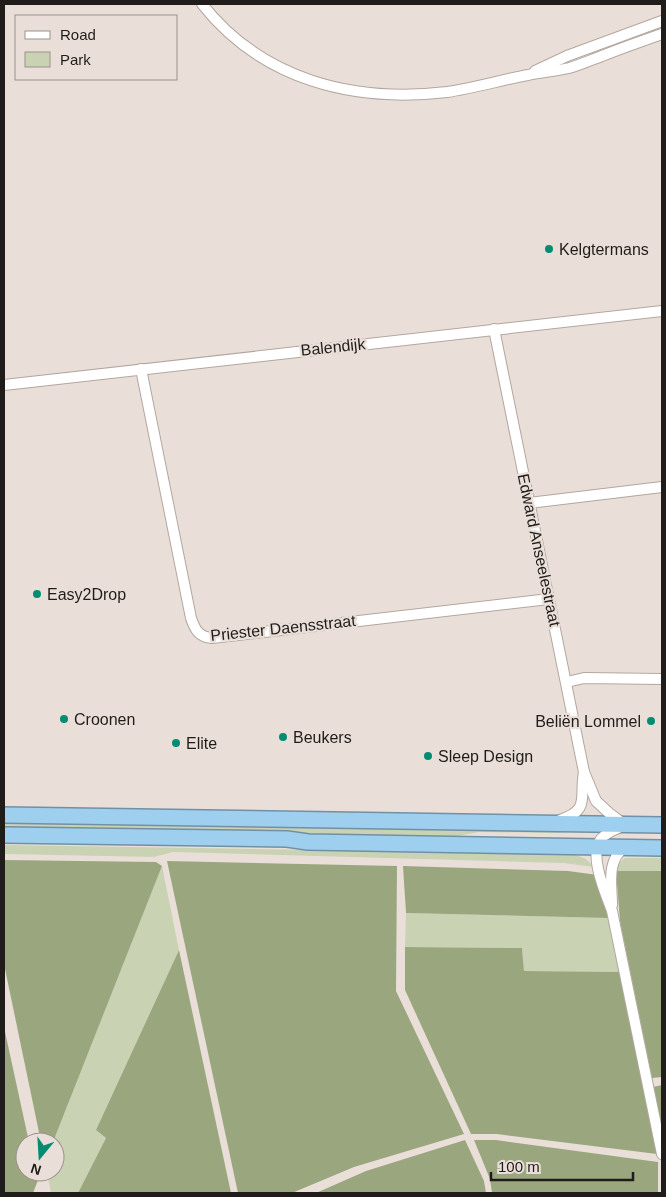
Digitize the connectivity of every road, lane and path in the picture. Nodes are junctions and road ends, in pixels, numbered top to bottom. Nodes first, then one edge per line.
1 (202, 4) edge
2 (662, 21) edge
3 (662, 34) edge
4 (621, 36) junction
5 (625, 47) junction
6 (529, 74) junction
7 (662, 311) edge
8 (494, 329) junction
9 (141, 368) junction
10 (4, 385) edge
11 (662, 487) edge
12 (529, 502) junction
13 (549, 599) junction
14 (662, 679) edge
15 (566, 682) junction
16 (584, 772) junction
17 (4, 815) edge
18 (549, 824) junction
19 (624, 825) junction
20 (662, 826) edge
21 (4, 835) edge
22 (572, 847) junction
23 (597, 848) junction
24 (624, 848) junction
25 (662, 848) edge
26 (598, 868) junction
27 (612, 911) junction
28 (662, 1154) edge

1 - 6 street
2 - 4 street
3 - 5 street
4 - 5 street
4 - 6 street
5 - 6 street
7 - 8 street, Balendijk
8 - 9 street, Balendijk
8 - 12 street, Edward Anseelestraat
9 - 10 street, Balendijk
9 - 13 street, Priester Daensstraat
11 - 12 street
12 - 13 street, Edward Anseelestraat
13 - 15 street, Edward Anseelestraat
14 - 15 street
15 - 16 street, Edward Anseelestraat
16 - 18 street, Edward Anseelestraat
16 - 19 street, Edward Anseelestraat
17 - 18 highway
18 - 19 highway
19 - 20 highway
19 - 23 street
21 - 22 highway
22 - 23 highway
22 - 26 street
23 - 24 highway
23 - 26 street
24 - 25 highway
24 - 27 street
26 - 27 street
27 - 28 street

